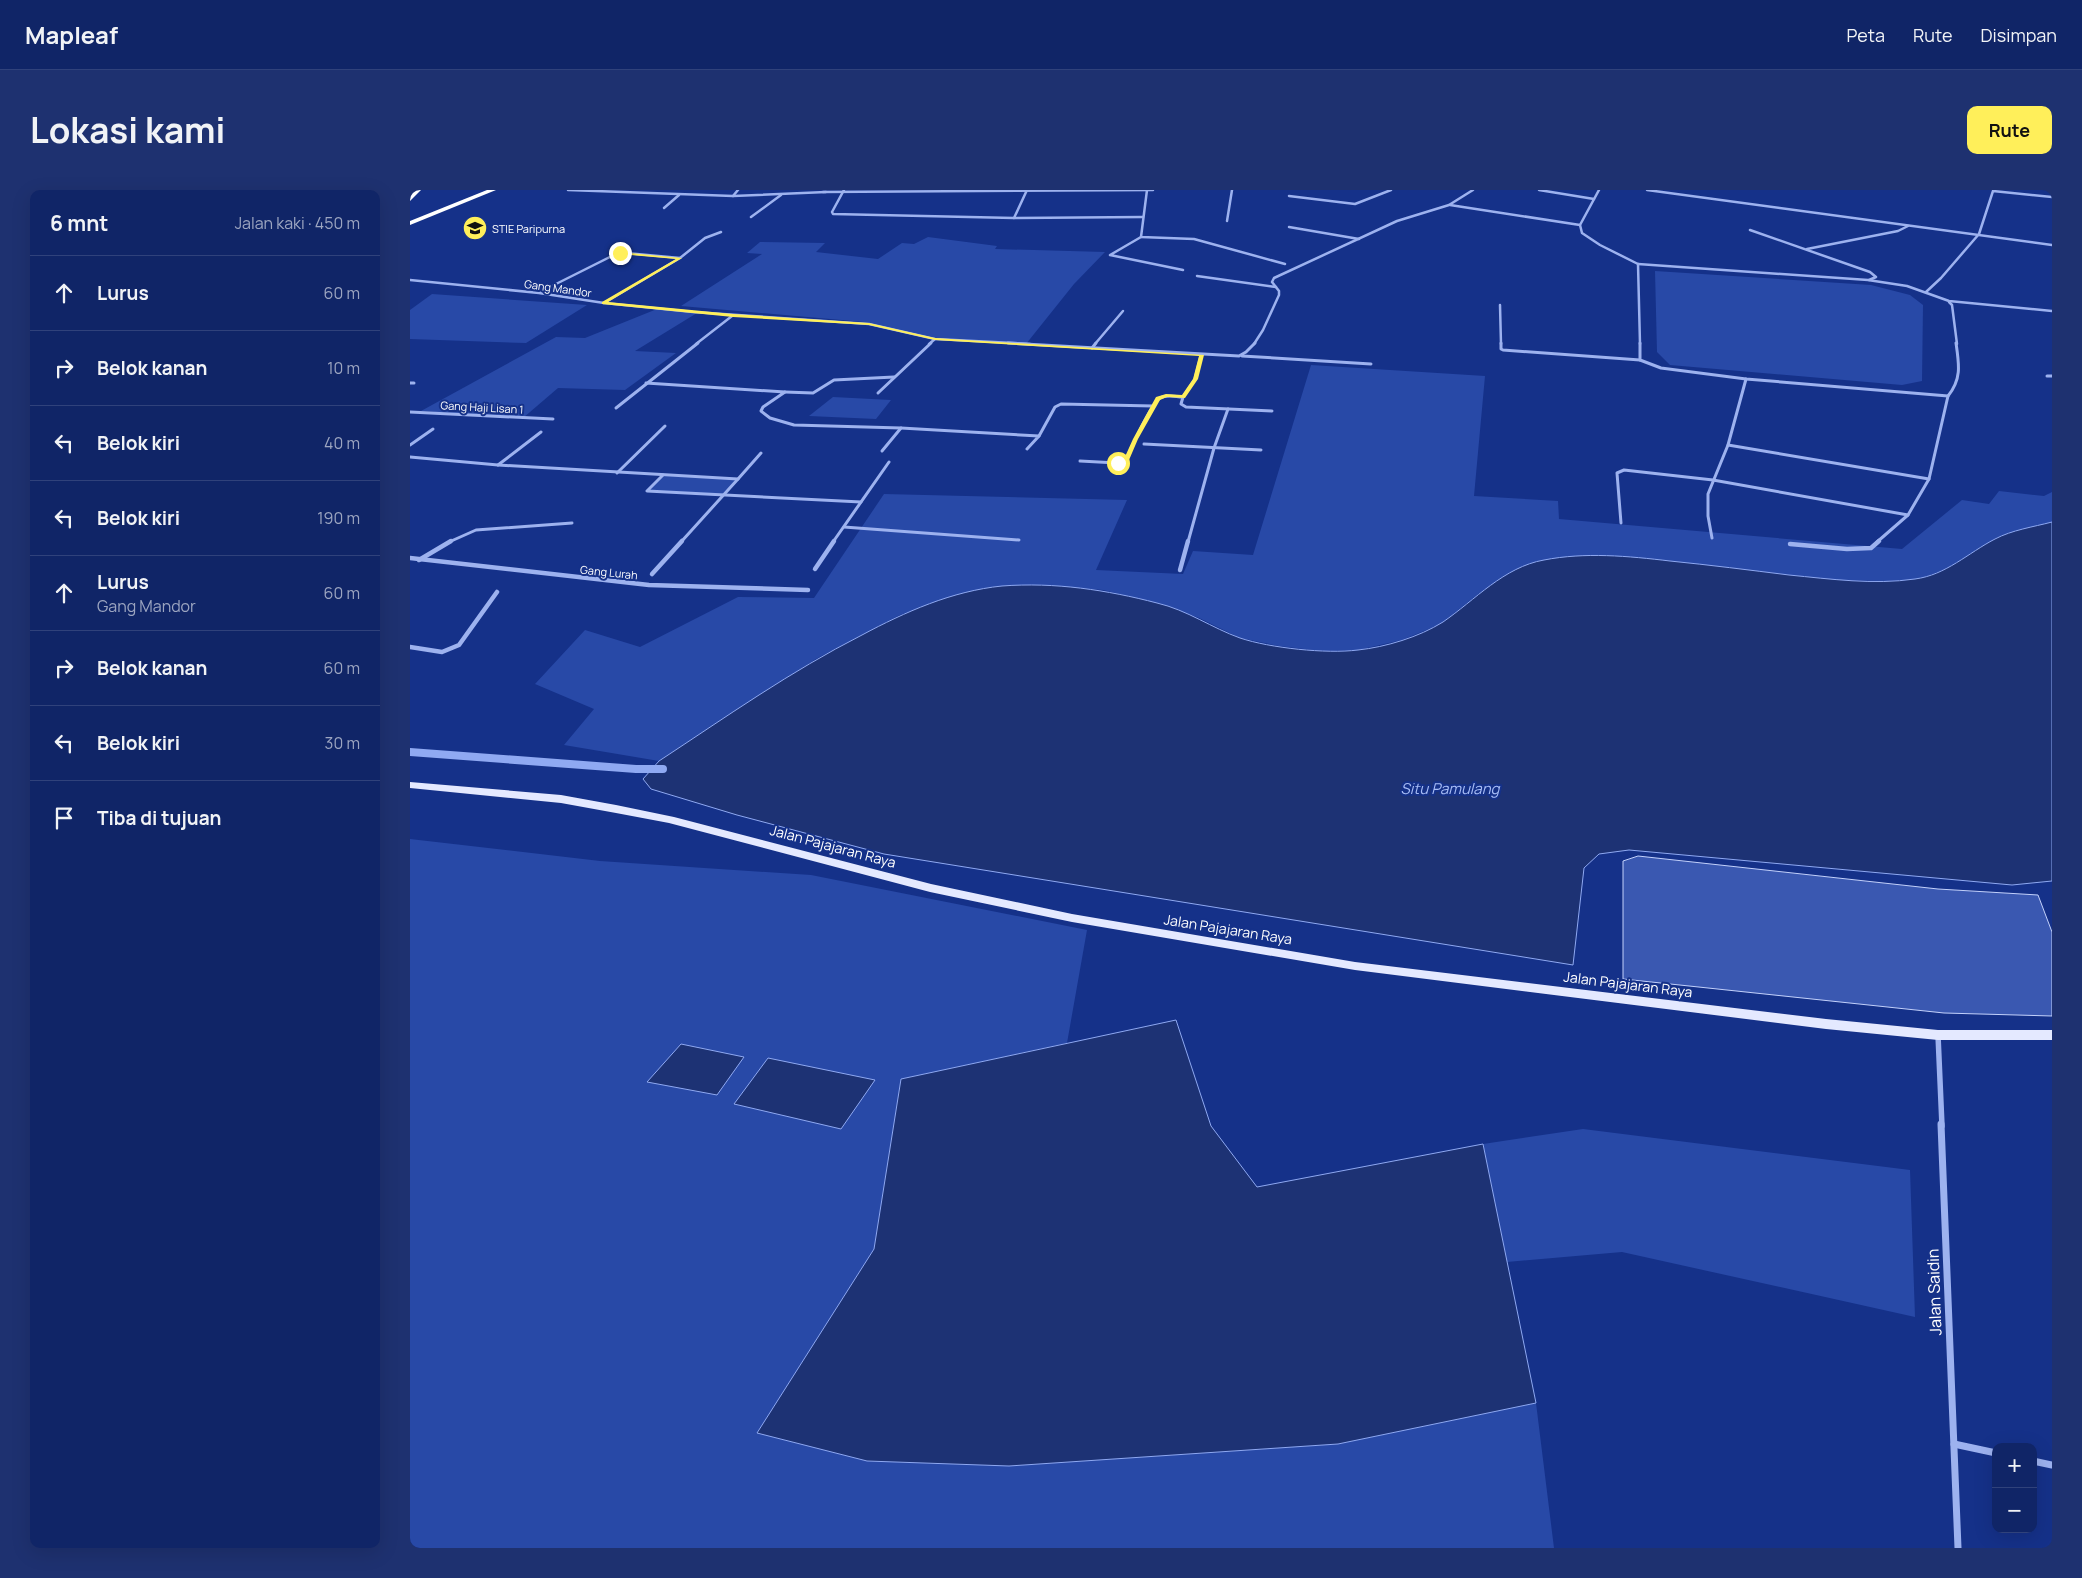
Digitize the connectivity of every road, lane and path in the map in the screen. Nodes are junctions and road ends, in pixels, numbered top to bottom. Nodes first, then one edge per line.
1 (418, 190) edge
2 (493, 190) edge
3 (568, 190) edge
4 (738, 190) edge
5 (1128, 190) edge
6 (1147, 190) edge
7 (1153, 190) edge
8 (1232, 190) edge
9 (1391, 190) edge
10 (1473, 190) edge
11 (1539, 190) edge
12 (1599, 190) edge
13 (1647, 190) edge
14 (843, 191) edge
15 (1027, 191) edge
16 (782, 194) junction
17 (679, 195) junction
18 (733, 196) junction
19 (1289, 196) dead end
20 (2052, 197) edge
21 (1594, 199) junction
22 (410, 200) edge
23 (1449, 205) junction
24 (664, 208) dead end
25 (430, 215) junction
26 (751, 217) dead end
27 (1142, 217) junction
28 (410, 218) edge
29 (1014, 218) junction
30 (1227, 221) dead end
31 (410, 223) edge
32 (1580, 225) junction
33 (1909, 226) junction
34 (1290, 227) dead end
35 (1750, 230) dead end
36 (721, 232) dead end
37 (1979, 234) junction
38 (1141, 237) junction
39 (1360, 239) junction
40 (2052, 245) edge
41 (1806, 250) junction
42 (680, 258) junction
43 (1285, 264) dead end
44 (1638, 264) junction
45 (1183, 270) dead end
46 (1197, 276) dead end
47 (410, 280) edge
48 (1868, 280) junction
49 (1276, 287) junction
50 (1926, 292) junction
51 (539, 293) junction
52 (1949, 301) junction
53 (604, 303) junction
54 (1500, 305) dead end
55 (1123, 311) dead end
56 (2052, 311) edge
57 (733, 315) junction
58 (935, 339) junction
59 (1092, 348) junction
60 (1201, 355) junction
61 (1239, 356) junction
62 (1640, 360) junction
63 (1371, 364) dead end
64 (2047, 376) dead end
65 (2052, 376) edge
66 (894, 377) junction
67 (1746, 379) junction
68 (646, 383) junction
69 (785, 392) junction
70 (878, 393) dead end
71 (1948, 396) junction
72 (1183, 397) junction
73 (1153, 406) junction
74 (616, 408) dead end
75 (1228, 409) junction
76 (1272, 410) dead end
77 (410, 412) edge
78 (553, 419) dead end
79 (665, 426) dead end
80 (901, 428) junction
81 (433, 429) dead end
82 (541, 432) dead end
83 (1039, 436) junction
84 (1144, 444) dead end
85 (410, 445) edge
86 (1728, 445) junction
87 (1214, 448) junction
88 (1028, 449) dead end
89 (1261, 450) dead end
90 (882, 451) dead end
91 (761, 453) dead end
92 (410, 457) edge
93 (1080, 461) dead end
94 (889, 462) dead end
95 (498, 465) junction
96 (617, 473) junction
97 (663, 475) junction
98 (738, 479) junction
99 (1928, 479) junction
100 (1713, 480) junction
101 (721, 496) junction
102 (861, 502) junction
103 (1908, 515) junction
104 (572, 523) dead end
105 (1621, 523) dead end
106 (844, 528) junction
107 (1712, 538) dead end
108 (1019, 540) dead end
109 (1790, 544) dead end
110 (410, 558) edge
111 (419, 560) junction
112 (815, 569) dead end
113 (1180, 570) dead end
114 (652, 574) dead end
115 (808, 590) dead end
116 (496, 592) dead end
117 (410, 647) edge
118 (410, 785) edge
119 (1938, 1035) junction
120 (2052, 1035) edge
121 (1954, 1444) junction
122 (1992, 1452) edge
123 (2037, 1462) edge
124 (2052, 1465) edge
125 (1958, 1548) edge

1 - 22 highway
2 - 25 highway
3 - 17 street
4 - 18 street
5 - 6 street
5 - 15 street
6 - 7 street
6 - 27 street
8 - 30 street
9 - 19 street
10 - 23 street
11 - 21 street
12 - 21 street
13 - 33 street
14 - 15 street
14 - 16 street
14 - 29 street
15 - 29 street
16 - 18 street
16 - 26 street
17 - 18 street
17 - 24 street
20 - 37 street
21 - 32 street
23 - 32 street
23 - 39 street
25 - 28 highway
25 - 31 highway
27 - 29 street
27 - 38 street
32 - 44 street
33 - 37 street
33 - 41 street
34 - 39 street
35 - 41 street
36 - 42 street
37 - 40 street
37 - 50 street
38 - 43 street
38 - 45 street
39 - 49 street
41 - 48 street
42 - 51 street
42 - 53 street
44 - 48 street
44 - 62 street
46 - 49 street
47 - 51 street, Gang Mandor
48 - 50 street
49 - 61 street
50 - 52 street
51 - 53 street, Gang Mandor
52 - 56 street
52 - 71 street
53 - 57 street, Gang Mandor
54 - 62 street
55 - 59 street
57 - 58 street, Gang Mandor
57 - 68 street
58 - 59 street, Gang Mandor
58 - 66 street
59 - 60 street, Gang Mandor
60 - 61 street, Gang Mandor
60 - 72 street
61 - 63 street, Gang Mandor
62 - 67 street
64 - 65 street
66 - 69 street
66 - 70 street
67 - 71 street
67 - 86 street
68 - 69 street
68 - 74 street
69 - 80 street
71 - 99 street
72 - 73 street
72 - 75 street
73 - 83 street
73 - 93 street
75 - 76 street
75 - 87 street
77 - 78 street, Gang Haji Lisan 1
79 - 96 street
80 - 83 street
80 - 90 street
81 - 85 street
82 - 95 street
83 - 88 street
84 - 87 street
86 - 99 street
86 - 100 street
87 - 89 street
87 - 113 street
91 - 98 street
92 - 95 street
94 - 102 street
95 - 96 street
96 - 97 street
97 - 98 street
97 - 101 street
98 - 101 street
99 - 103 street
100 - 103 street
100 - 105 street
100 - 107 street
101 - 102 street
101 - 114 street
102 - 106 street
103 - 109 street
104 - 111 street
106 - 108 street
106 - 112 street
110 - 111 street, Gang Lurah
111 - 115 street, Gang Lurah
116 - 117 street
118 - 119 main road, Jalan Pajajaran Raya
119 - 120 main road, Jalan Pajajaran Raya
119 - 121 street, Jalan Saidin
121 - 122 street
121 - 125 street, Jalan Saidin
123 - 124 street

